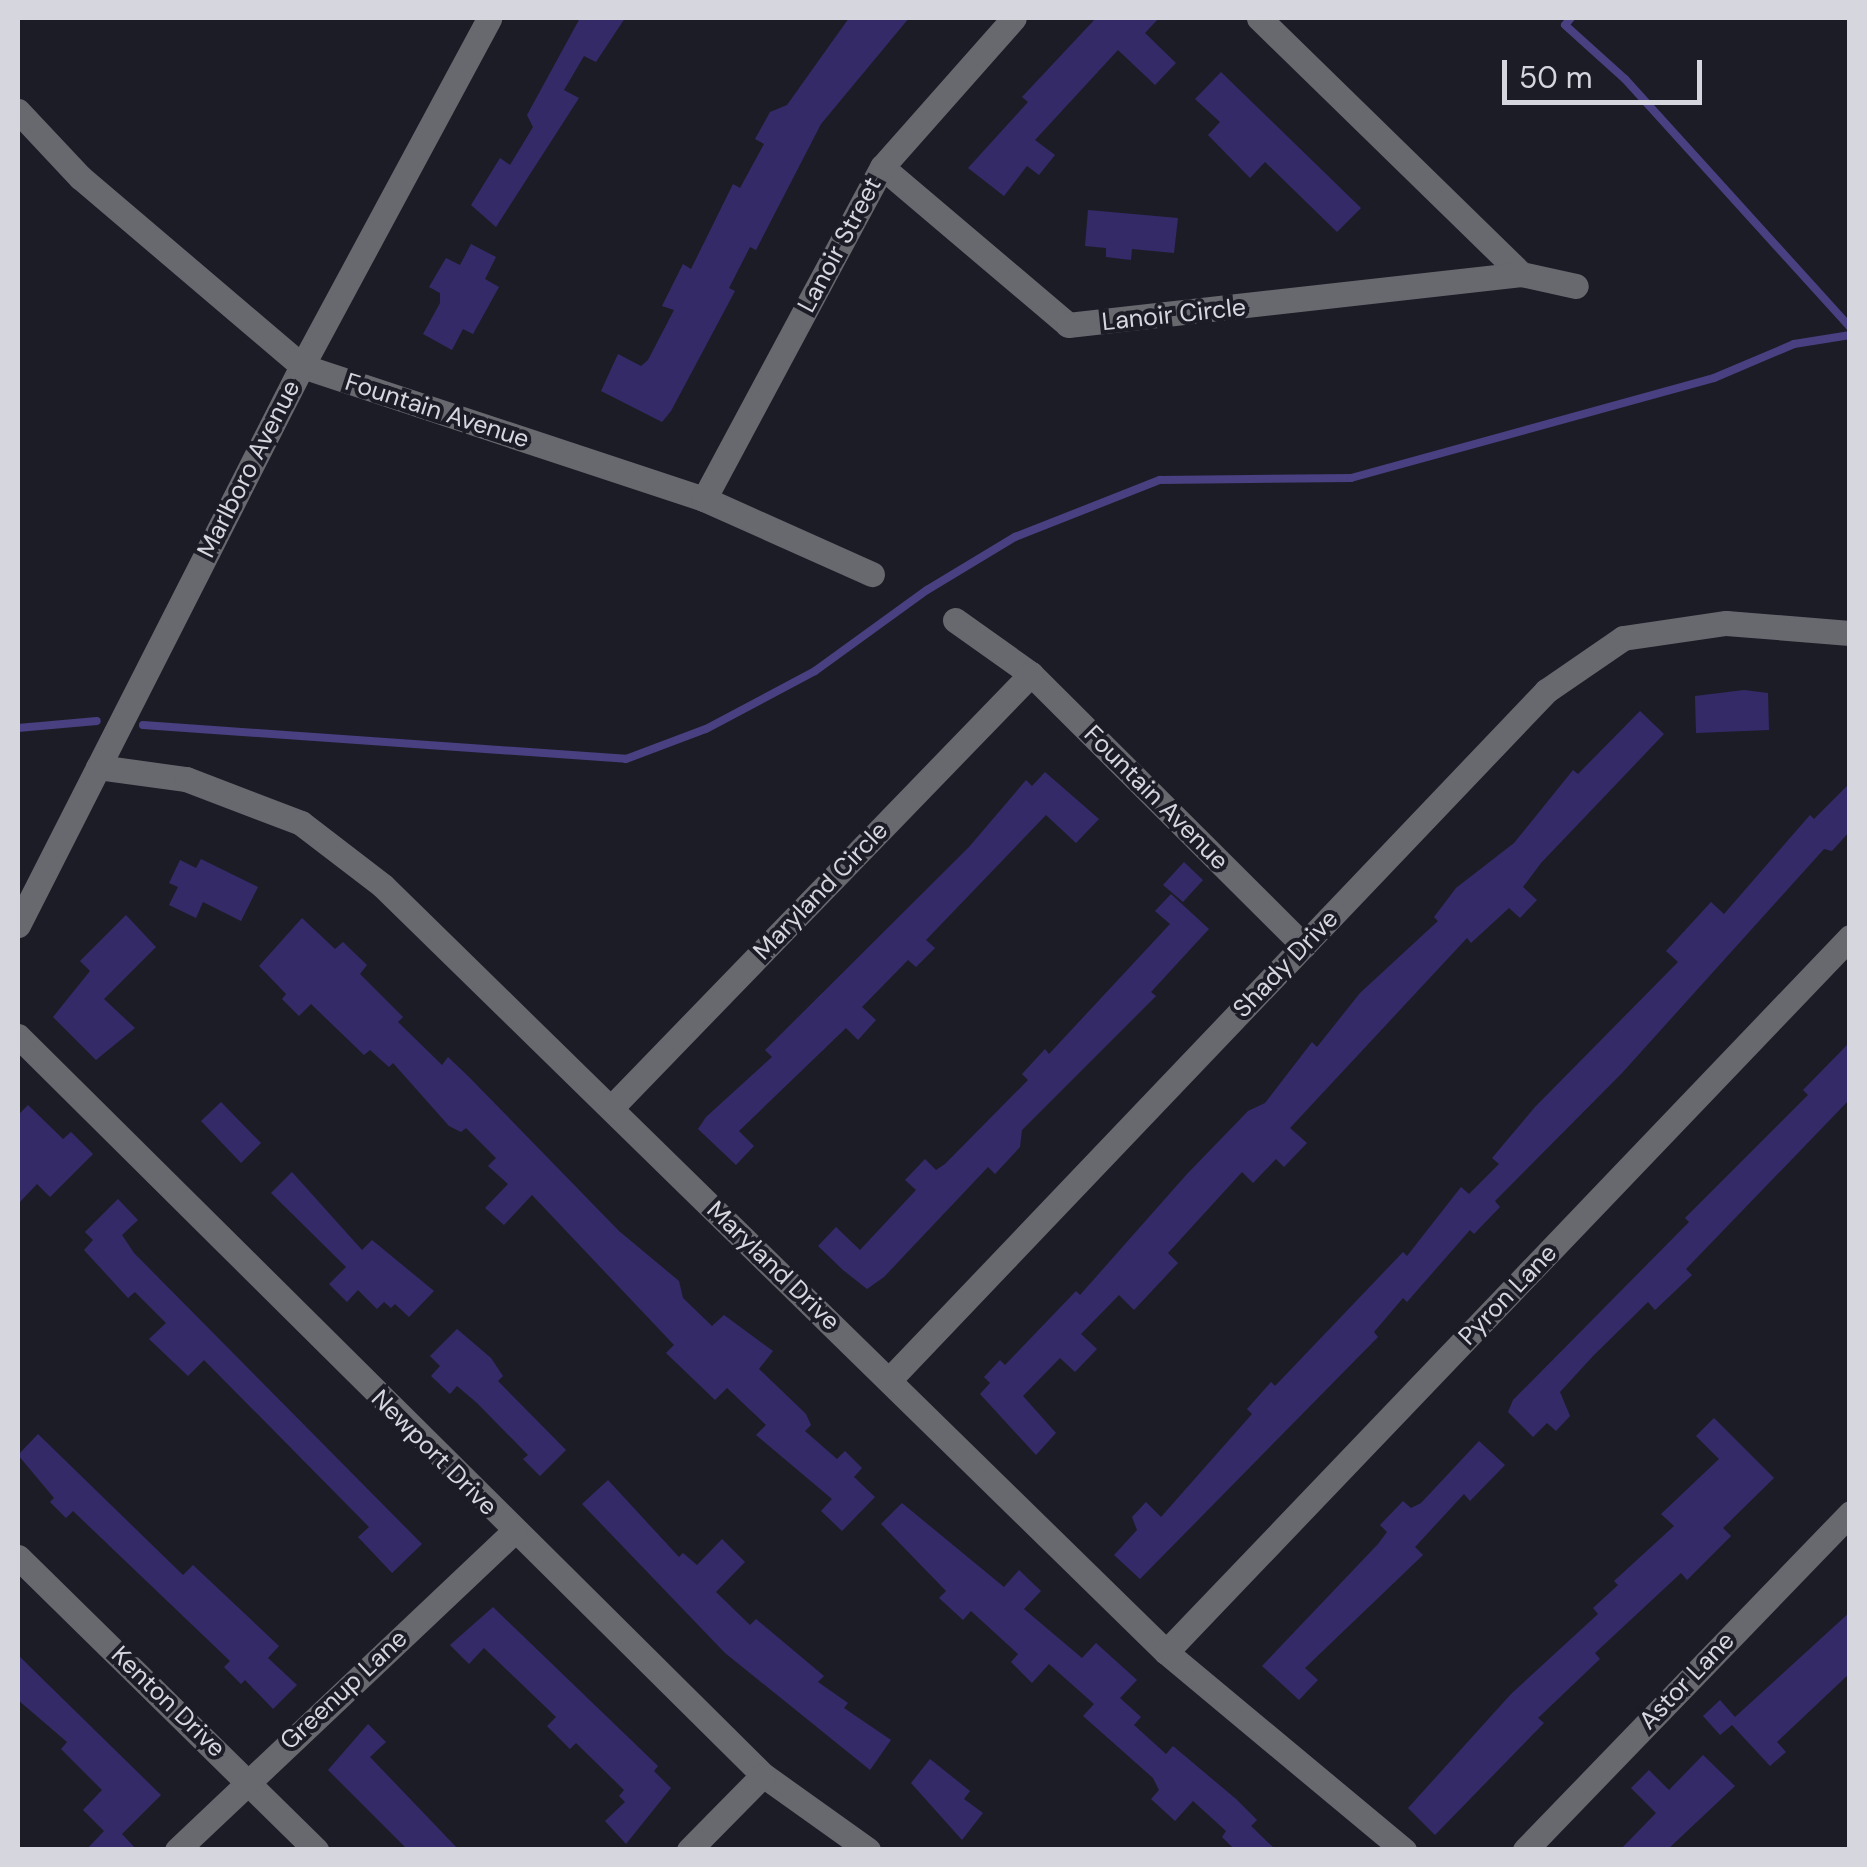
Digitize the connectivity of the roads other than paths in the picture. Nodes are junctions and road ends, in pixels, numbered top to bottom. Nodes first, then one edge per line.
1 (489, 18) edge
2 (1014, 18) edge
3 (1259, 18) edge
4 (18, 112) edge
5 (882, 168) junction
6 (1522, 274) junction
7 (1576, 286) dead end
8 (302, 366) junction
9 (704, 499) junction
10 (872, 574) dead end
11 (956, 620) dead end
12 (1850, 632) edge
13 (1031, 674) junction
14 (98, 766) junction
15 (18, 925) edge
16 (1850, 938) edge
17 (1304, 946) junction
18 (18, 1036) edge
19 (610, 1108) junction
20 (890, 1379) junction
21 (1850, 1513) edge
22 (513, 1532) junction
23 (18, 1558) edge
24 (1166, 1652) junction
25 (763, 1775) junction
26 (248, 1779) junction
27 (176, 1850) edge
28 (316, 1850) edge
29 (689, 1850) edge
30 (868, 1850) edge
31 (1404, 1850) edge
32 (1525, 1850) edge

1 - 8 street, Marlboro Avenue
2 - 5 street, Lanoir Street
3 - 6 street
4 - 8 street, Fountain Avenue
5 - 6 street, Lanoir Circle
5 - 9 street, Lanoir Street
6 - 7 street, Lanoir Circle
8 - 9 street, Fountain Avenue
8 - 14 street, Marlboro Avenue
9 - 10 street, Fountain Avenue
11 - 13 street, Fountain Avenue
12 - 17 street, Shady Drive
13 - 17 street, Fountain Avenue
13 - 19 street, Maryland Circle
14 - 15 street, Marlboro Avenue
14 - 19 street, Maryland Drive
16 - 24 street, Pyron Lane
17 - 20 street, Shady Drive
18 - 22 street, Newport Drive
19 - 20 street, Maryland Drive
20 - 24 street, Maryland Drive
21 - 32 street, Astor Lane
22 - 25 street, Newport Drive
22 - 26 street, Greenup Lane
23 - 26 street, Kenton Drive
24 - 31 street, Maryland Drive
25 - 29 street
25 - 30 street, Newport Drive
26 - 27 street, Greenup Lane
26 - 28 street, Kenton Drive

